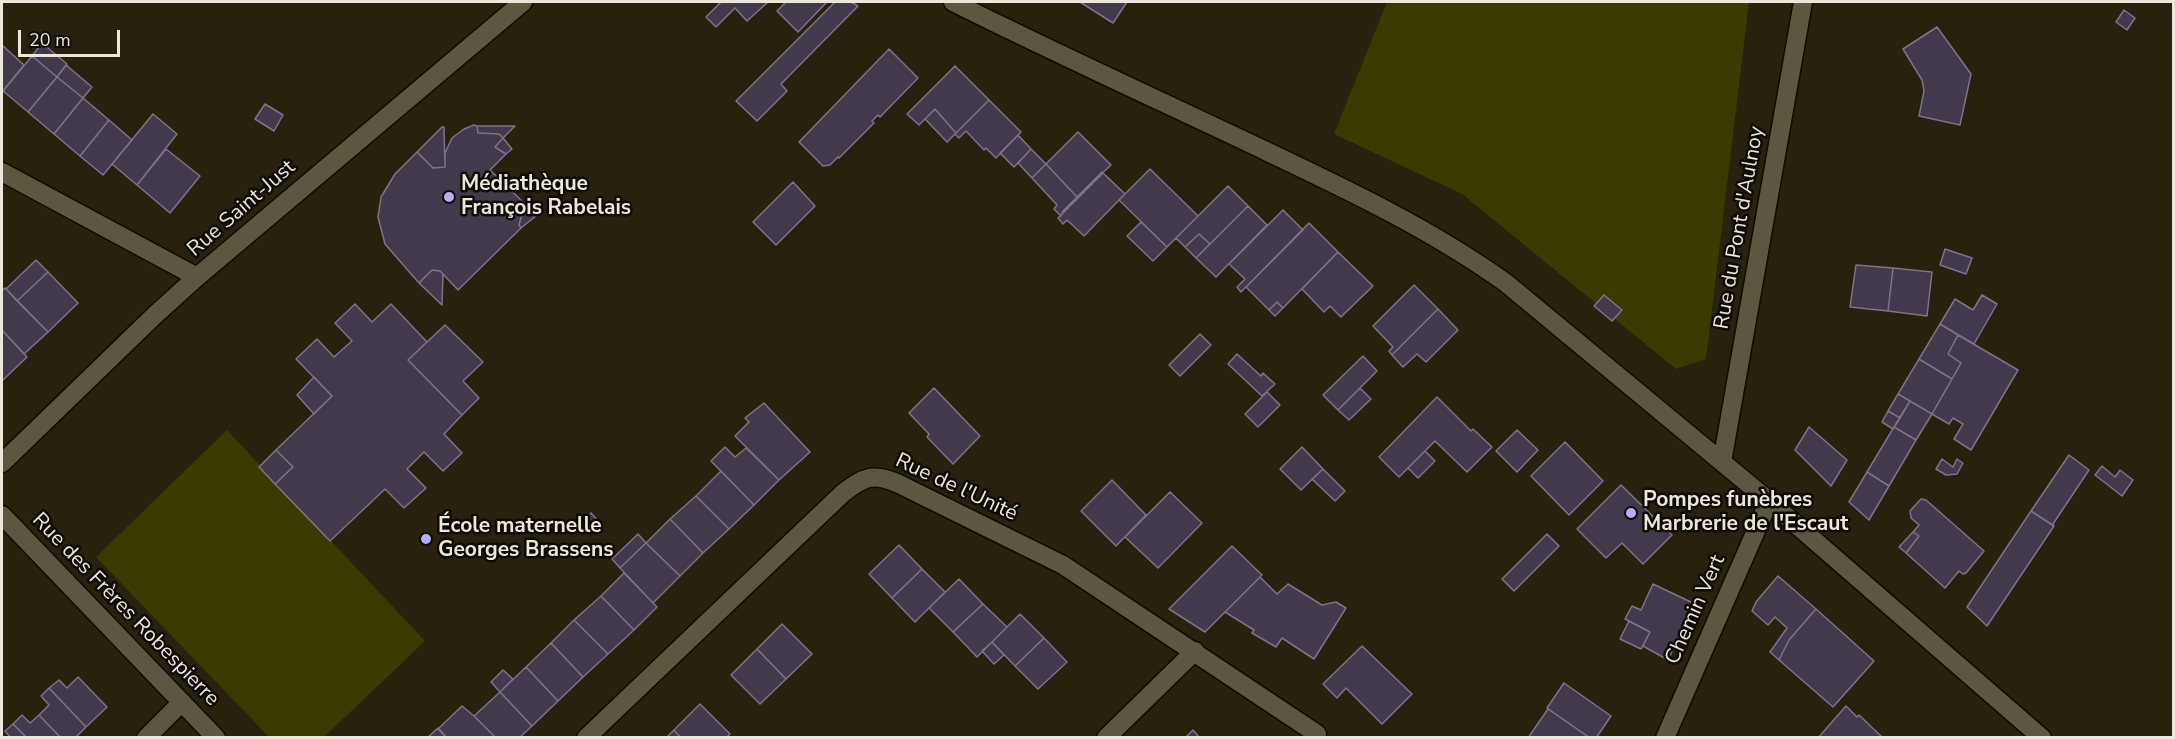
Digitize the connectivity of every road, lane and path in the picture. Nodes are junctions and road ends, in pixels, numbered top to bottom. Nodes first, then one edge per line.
1 (523, 2) edge
2 (953, 2) edge
3 (1803, 2) edge
4 (2, 172) edge
5 (197, 277) junction
6 (2, 462) edge
7 (1722, 462) junction
8 (1769, 501) junction
9 (2, 515) edge
10 (1196, 651) junction
11 (182, 702) junction
12 (1317, 734) dead end
13 (146, 738) edge
14 (216, 738) edge
15 (586, 738) edge
16 (1106, 738) edge
17 (1665, 738) edge
18 (2042, 738) edge

1 - 5 street, Rue Saint-Just
2 - 7 street
3 - 7 street, Rue du Pont d'Aulnoy
4 - 5 street
5 - 6 street, Rue Saint-Just
7 - 8 street
8 - 17 street, Chemin Vert
8 - 18 street
9 - 11 street, Rue des Frères Robespierre
10 - 12 street, Rue de l'Unité
10 - 15 street, Rue de l'Unité
10 - 16 street
11 - 13 street
11 - 14 street, Rue des Frères Robespierre

